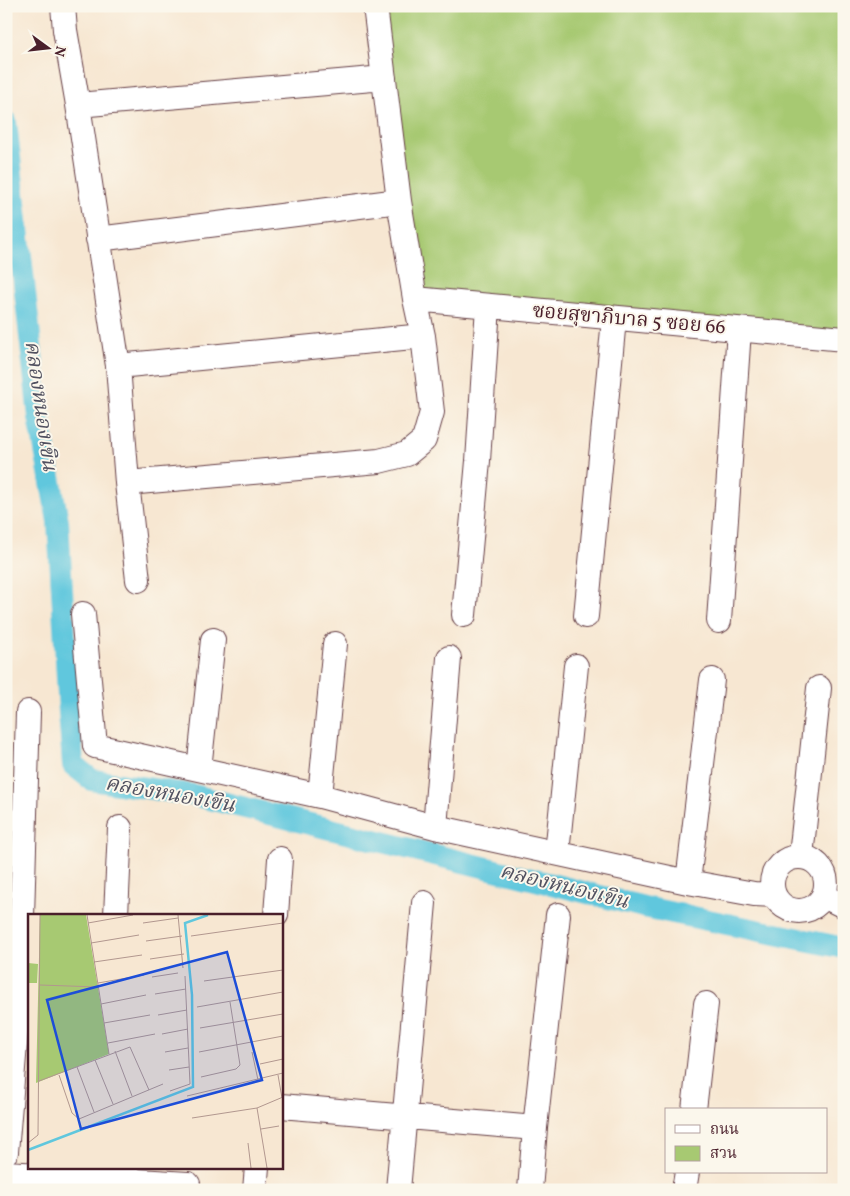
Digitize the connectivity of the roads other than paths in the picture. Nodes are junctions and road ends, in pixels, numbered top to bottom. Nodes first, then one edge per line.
1 (63, 6) edge
2 (375, 6) edge
3 (384, 78) junction
4 (78, 105) junction
5 (399, 201) junction
6 (98, 239) junction
7 (415, 299) junction
8 (488, 306) junction
9 (614, 318) junction
10 (738, 330) junction
11 (423, 336) junction
12 (844, 338) edge
13 (118, 366) junction
14 (127, 483) junction
15 (138, 580) dead end
16 (83, 614) dead end
17 (464, 615) dead end
18 (586, 616) dead end
19 (719, 622) dead end
20 (214, 640) dead end
21 (334, 644) dead end
22 (449, 658) dead end
23 (576, 666) dead end
24 (712, 680) dead end
25 (819, 688) dead end
26 (28, 712) dead end
27 (199, 769) junction
28 (320, 796) junction
29 (435, 827) junction
30 (120, 828) dead end
31 (557, 854) junction
32 (801, 856) junction
33 (280, 859) dead end
34 (688, 882) junction
35 (774, 894) junction
36 (834, 901) edge
37 (424, 903) dead end
38 (116, 914) edge
39 (276, 914) edge
40 (558, 915) dead end
41 (706, 1004) dead end
42 (282, 1106) edge
43 (694, 1108) edge
44 (405, 1116) junction
45 (535, 1128) junction
46 (6, 1152) edge
47 (257, 1168) edge
48 (6, 1173) edge
49 (686, 1174) edge
50 (188, 1184) dead end
51 (255, 1190) edge
52 (398, 1190) edge
53 (530, 1190) edge
54 (684, 1190) edge

1 - 4 street
2 - 3 street
3 - 4 street
3 - 5 street
4 - 6 street
5 - 6 street
5 - 7 street
6 - 13 street
7 - 8 street, ซอยสุขาภิบาล 5 ซอย 66
7 - 11 street
8 - 9 street, ซอยสุขาภิบาล 5 ซอย 66
8 - 17 street
9 - 10 street, ซอยสุขาภิบาล 5 ซอย 66
9 - 18 street
10 - 12 street, ซอยสุขาภิบาล 5 ซอย 66
10 - 19 street
11 - 13 street
11 - 14 street
13 - 14 street
14 - 15 street
16 - 27 street
20 - 27 street
21 - 28 street
22 - 29 street
23 - 31 street
24 - 34 street
25 - 32 street
26 - 46 street
27 - 28 street
28 - 29 street
29 - 31 street
30 - 38 street
31 - 34 street
32 - 35 street
32 - 36 street
33 - 39 street
34 - 35 street
35 - 36 street
37 - 44 street
40 - 45 street
41 - 43 street
42 - 44 street
44 - 45 street
44 - 52 street
45 - 53 street
47 - 51 street
48 - 50 street
49 - 54 street

